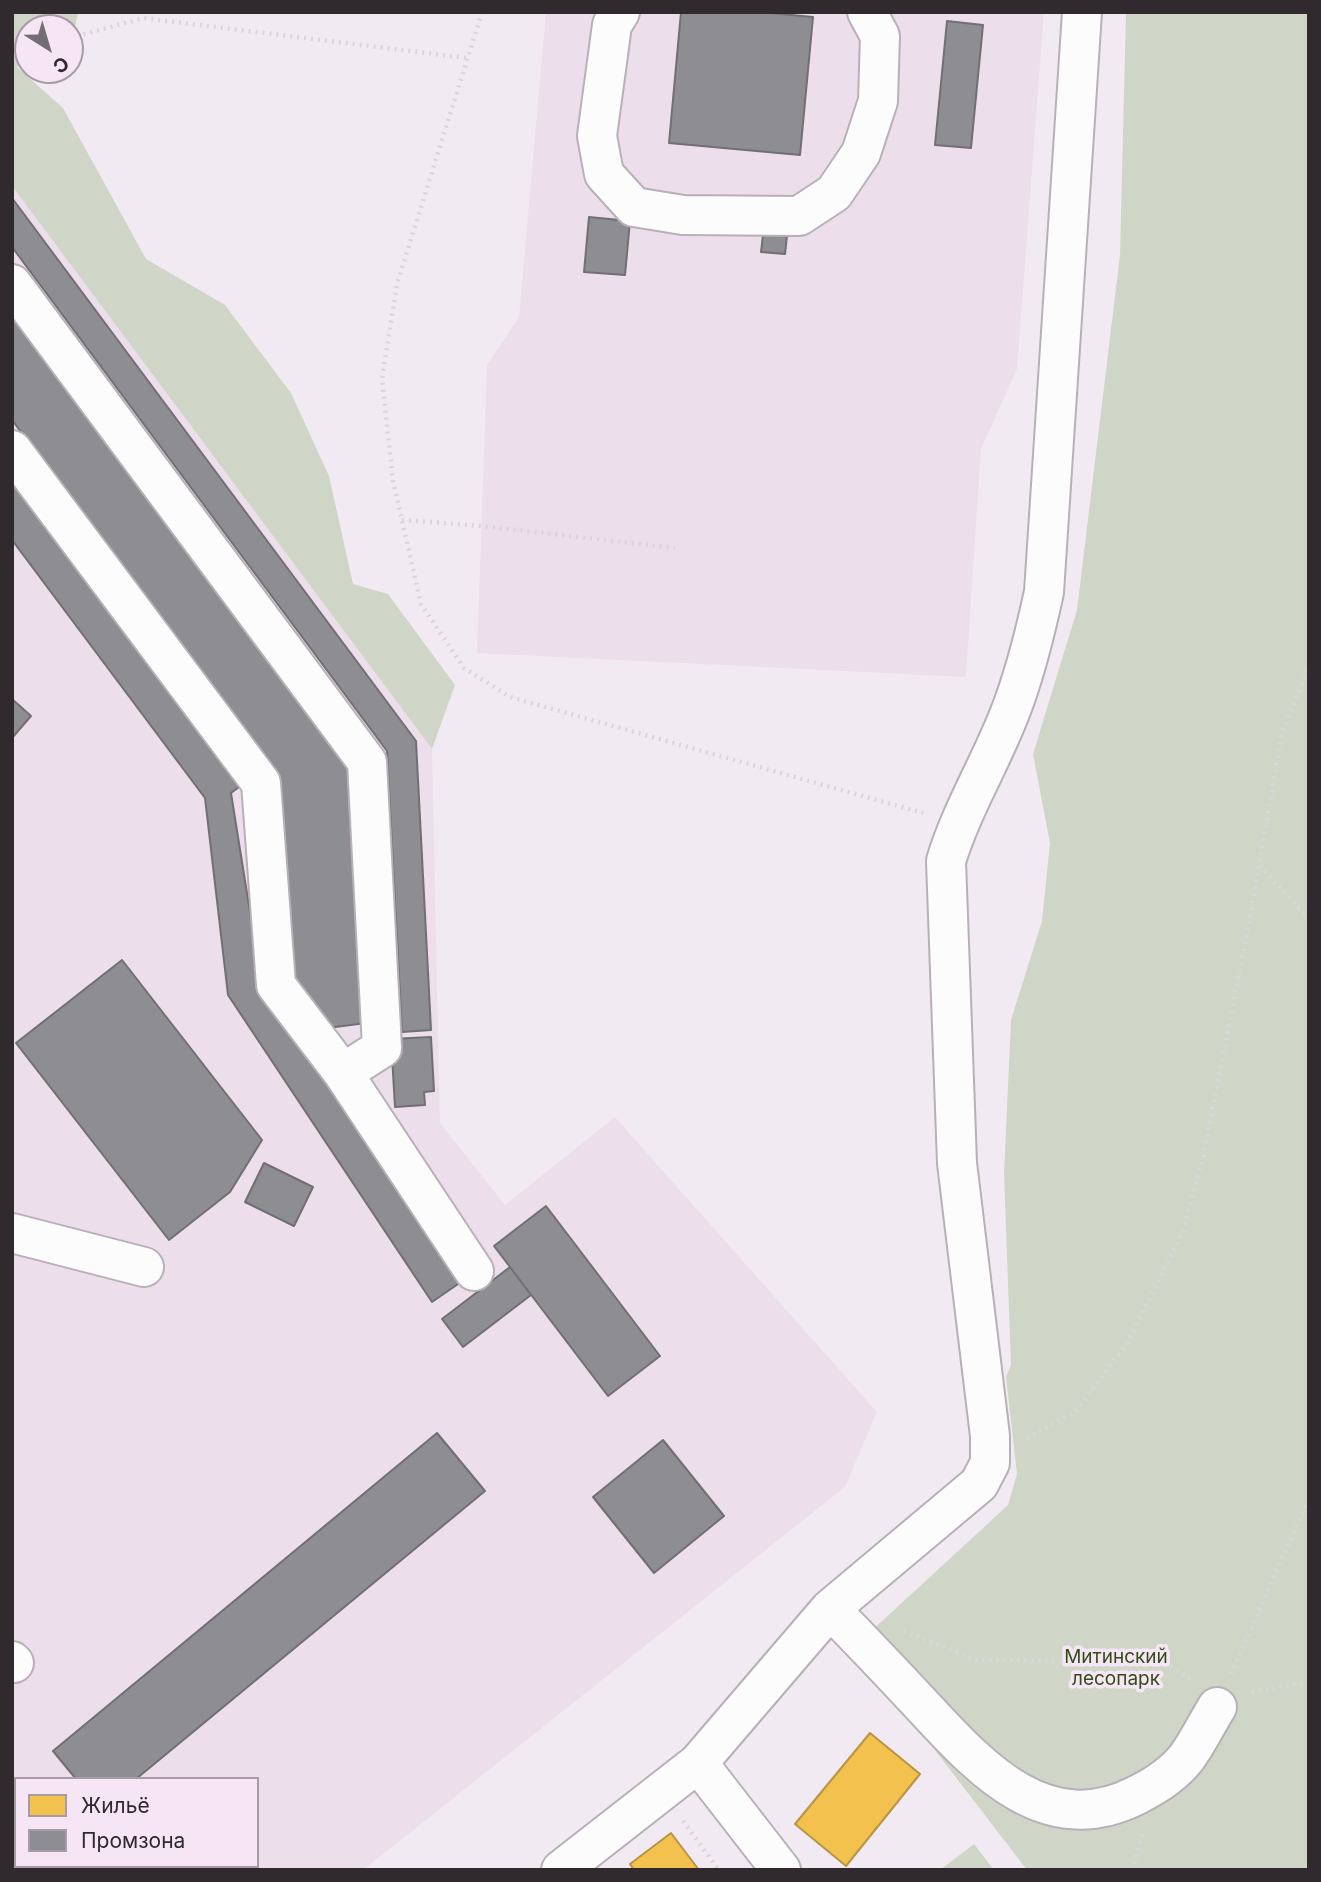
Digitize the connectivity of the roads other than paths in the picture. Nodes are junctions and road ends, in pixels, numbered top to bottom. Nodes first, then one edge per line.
1 (620, 12) edge
2 (867, 12) edge
3 (1082, 12) edge
4 (12, 284) edge
5 (12, 450) edge
6 (343, 1073) junction
7 (12, 1233) edge
8 (144, 1267) dead end
9 (474, 1271) dead end
10 (830, 1609) junction
11 (1219, 1702) road end
12 (698, 1763) junction
13 (561, 1870) edge
14 (780, 1870) edge

1 - 2 lane
3 - 10 lane
4 - 6 lane
5 - 6 lane
6 - 9 lane
7 - 8 lane
10 - 11 lane
10 - 12 lane
12 - 13 lane
12 - 14 lane

